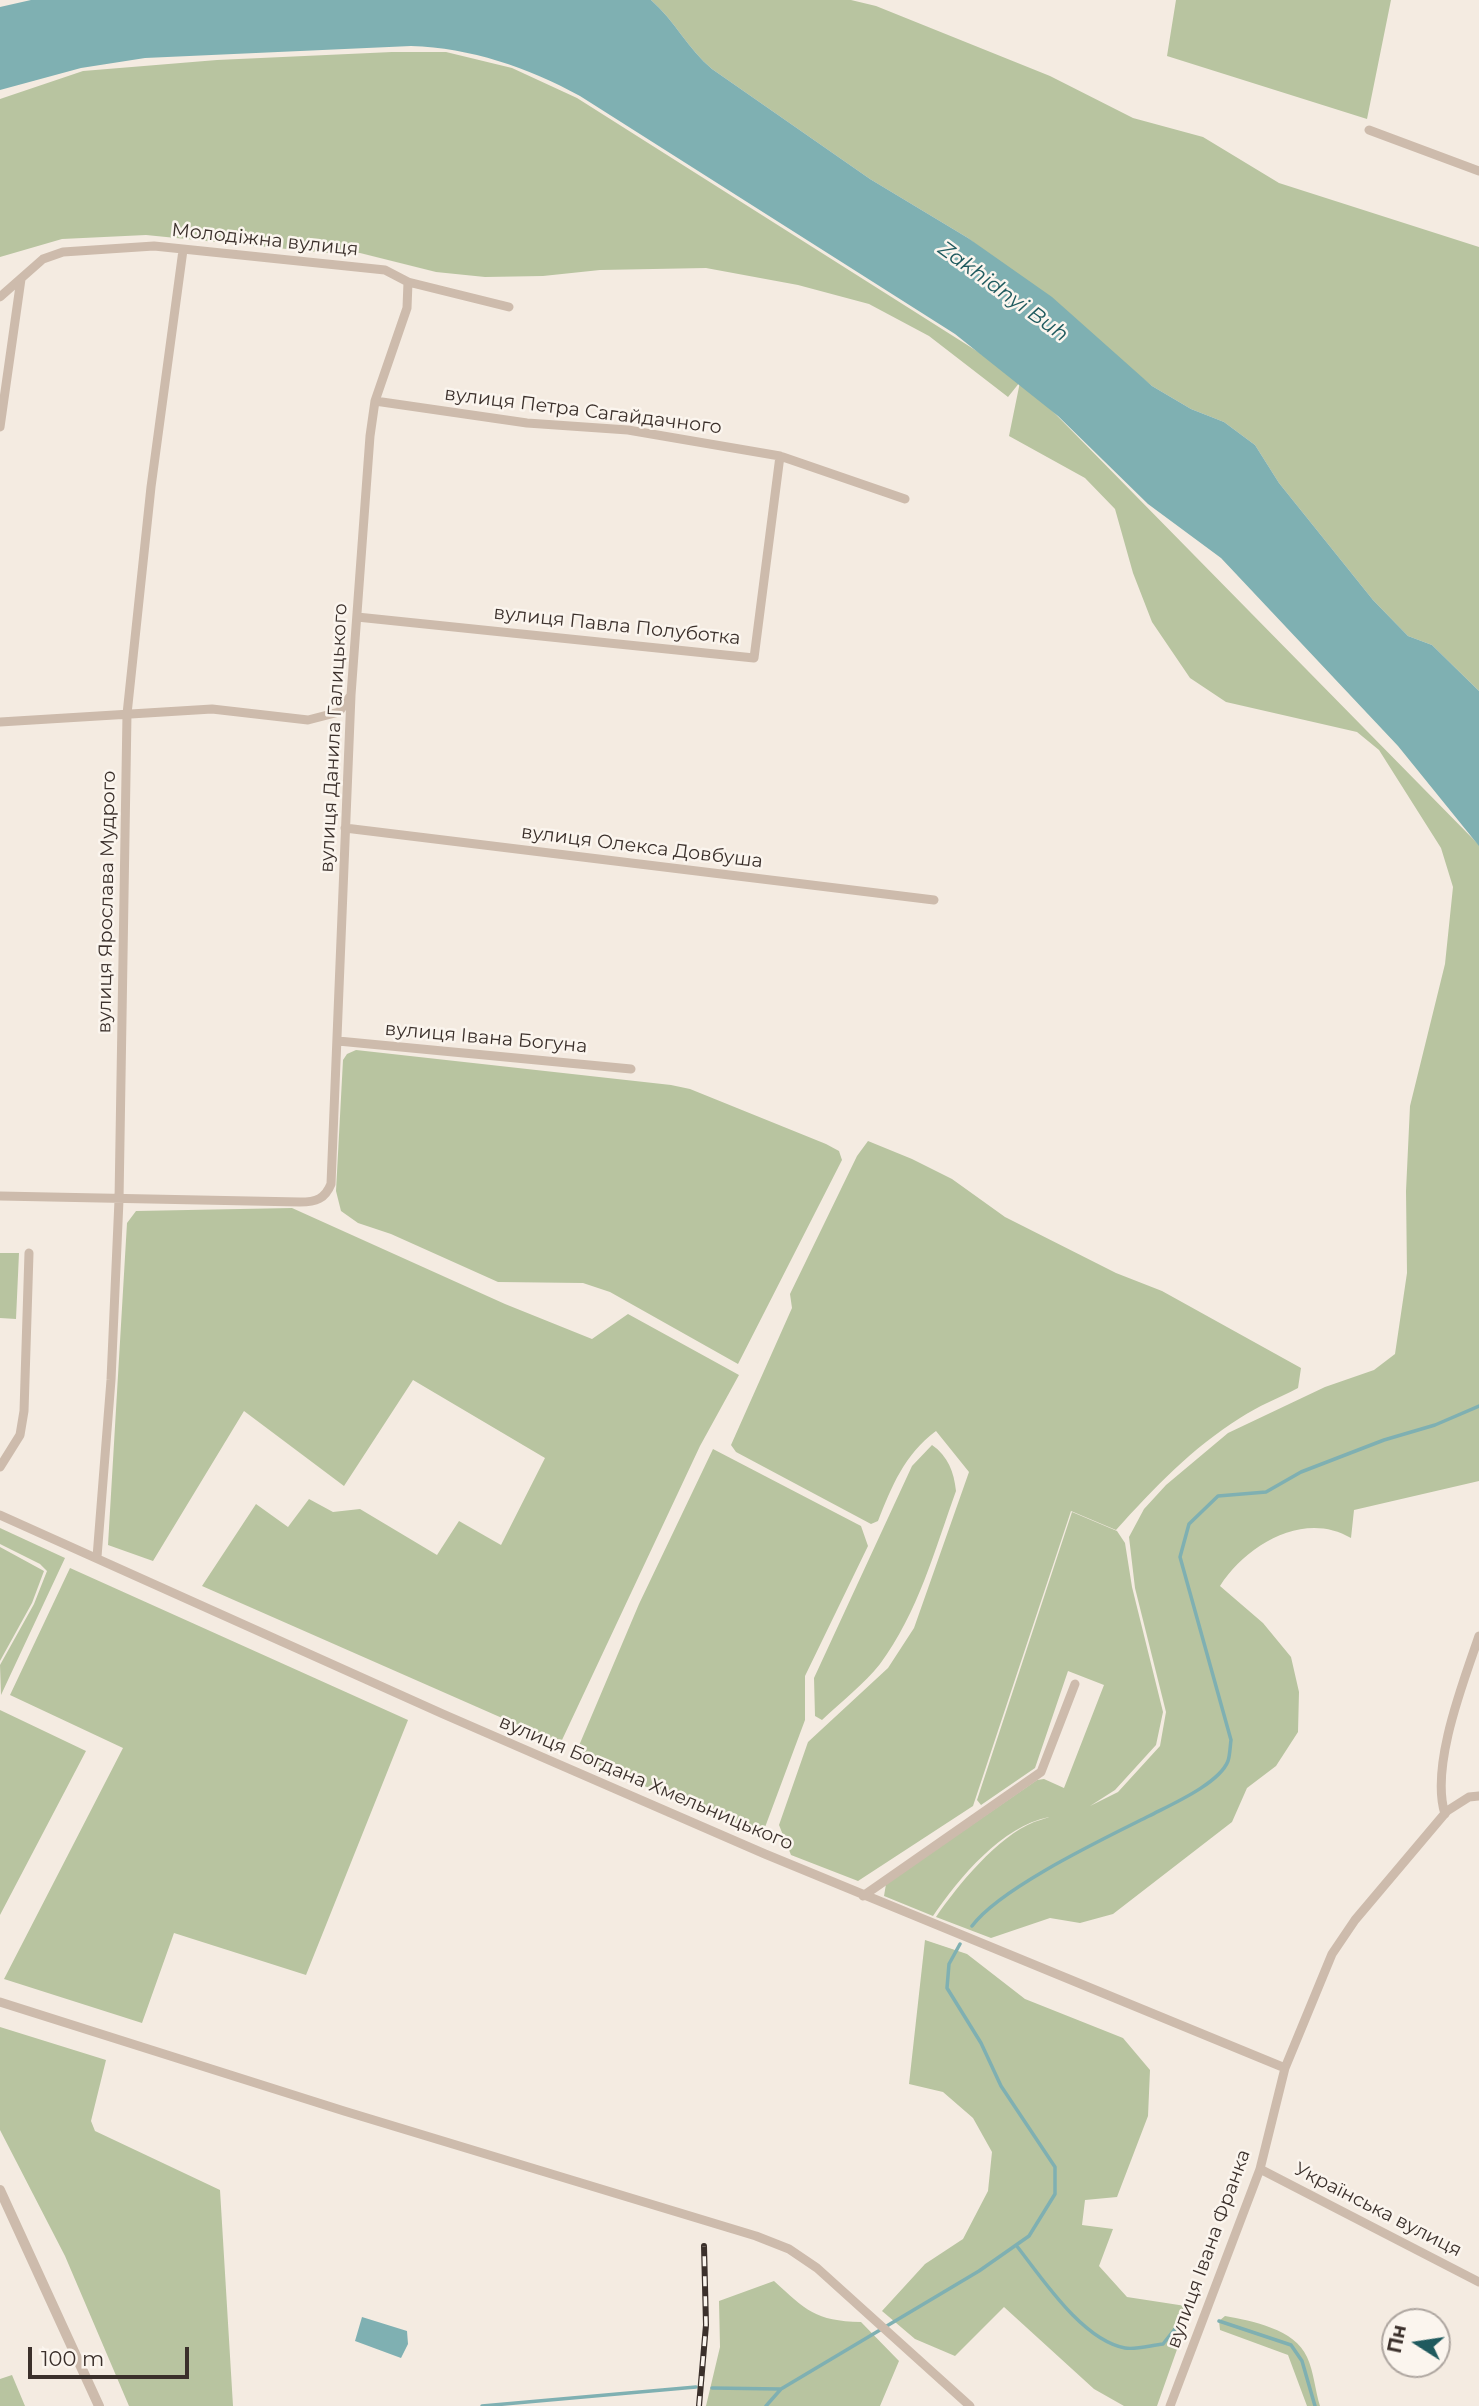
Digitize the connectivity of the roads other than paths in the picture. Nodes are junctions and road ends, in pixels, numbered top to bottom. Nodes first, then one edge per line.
1 (1369, 130) dead end
2 (1479, 171) edge
3 (183, 250) junction
4 (21, 279) junction
5 (408, 282) junction
6 (0, 297) edge
7 (509, 307) dead end
8 (375, 401) junction
9 (0, 427) edge
10 (780, 456) junction
11 (905, 499) dead end
12 (357, 618) junction
13 (351, 695) junction
14 (128, 714) junction
15 (0, 722) edge
16 (345, 828) junction
17 (934, 900) dead end
18 (338, 1041) junction
19 (631, 1069) dead end
20 (0, 1196) edge
21 (119, 1200) junction
22 (29, 1253) dead end
23 (0, 1467) edge
24 (0, 1515) edge
25 (97, 1557) junction
26 (1479, 1636) edge
27 (1075, 1684) dead end
28 (1479, 1796) edge
29 (1444, 1814) junction
30 (863, 1896) junction
31 (0, 2002) edge
32 (1285, 2067) junction
33 (1260, 2168) junction
34 (0, 2190) edge
35 (1479, 2282) edge
36 (99, 2406) edge
37 (970, 2406) edge
38 (1170, 2406) edge

1 - 2 street
3 - 4 street, Молодіжна вулиця
3 - 5 street, Молодіжна вулиця
3 - 14 street, вулиця Ярослава Мудрого
4 - 6 street, Молодіжна вулиця
4 - 9 street
5 - 7 street, Молодіжна вулиця
5 - 8 street, вулиця Данила Галицького
8 - 10 street, вулиця Петра Сагайдачного
8 - 12 street, вулиця Данила Галицького
10 - 11 street, вулиця Петра Сагайдачного
10 - 12 street, вулиця Павла Полуботка
12 - 13 street, вулиця Данила Галицького
13 - 14 street
13 - 16 street, вулиця Данила Галицького
14 - 15 street
14 - 21 street, вулиця Ярослава Мудрого
16 - 17 street, вулиця Олекса Довбуша
16 - 18 street, вулиця Данила Галицького
18 - 19 street, вулиця Івана Богуна
18 - 21 street, вулиця Данила Галицького
20 - 21 street
21 - 25 street, вулиця Ярослава Мудрого
22 - 23 street
24 - 25 street, вулиця Богдана Хмельницького
25 - 30 street, вулиця Богдана Хмельницького
26 - 29 street
27 - 30 street
28 - 29 street, вулиця Івана Франка
29 - 32 street, вулиця Івана Франка
30 - 32 street, вулиця Богдана Хмельницького
31 - 37 street
32 - 33 street, вулиця Івана Франка
33 - 35 street, Українська вулиця
33 - 38 street, вулиця Івана Франка
34 - 36 street

